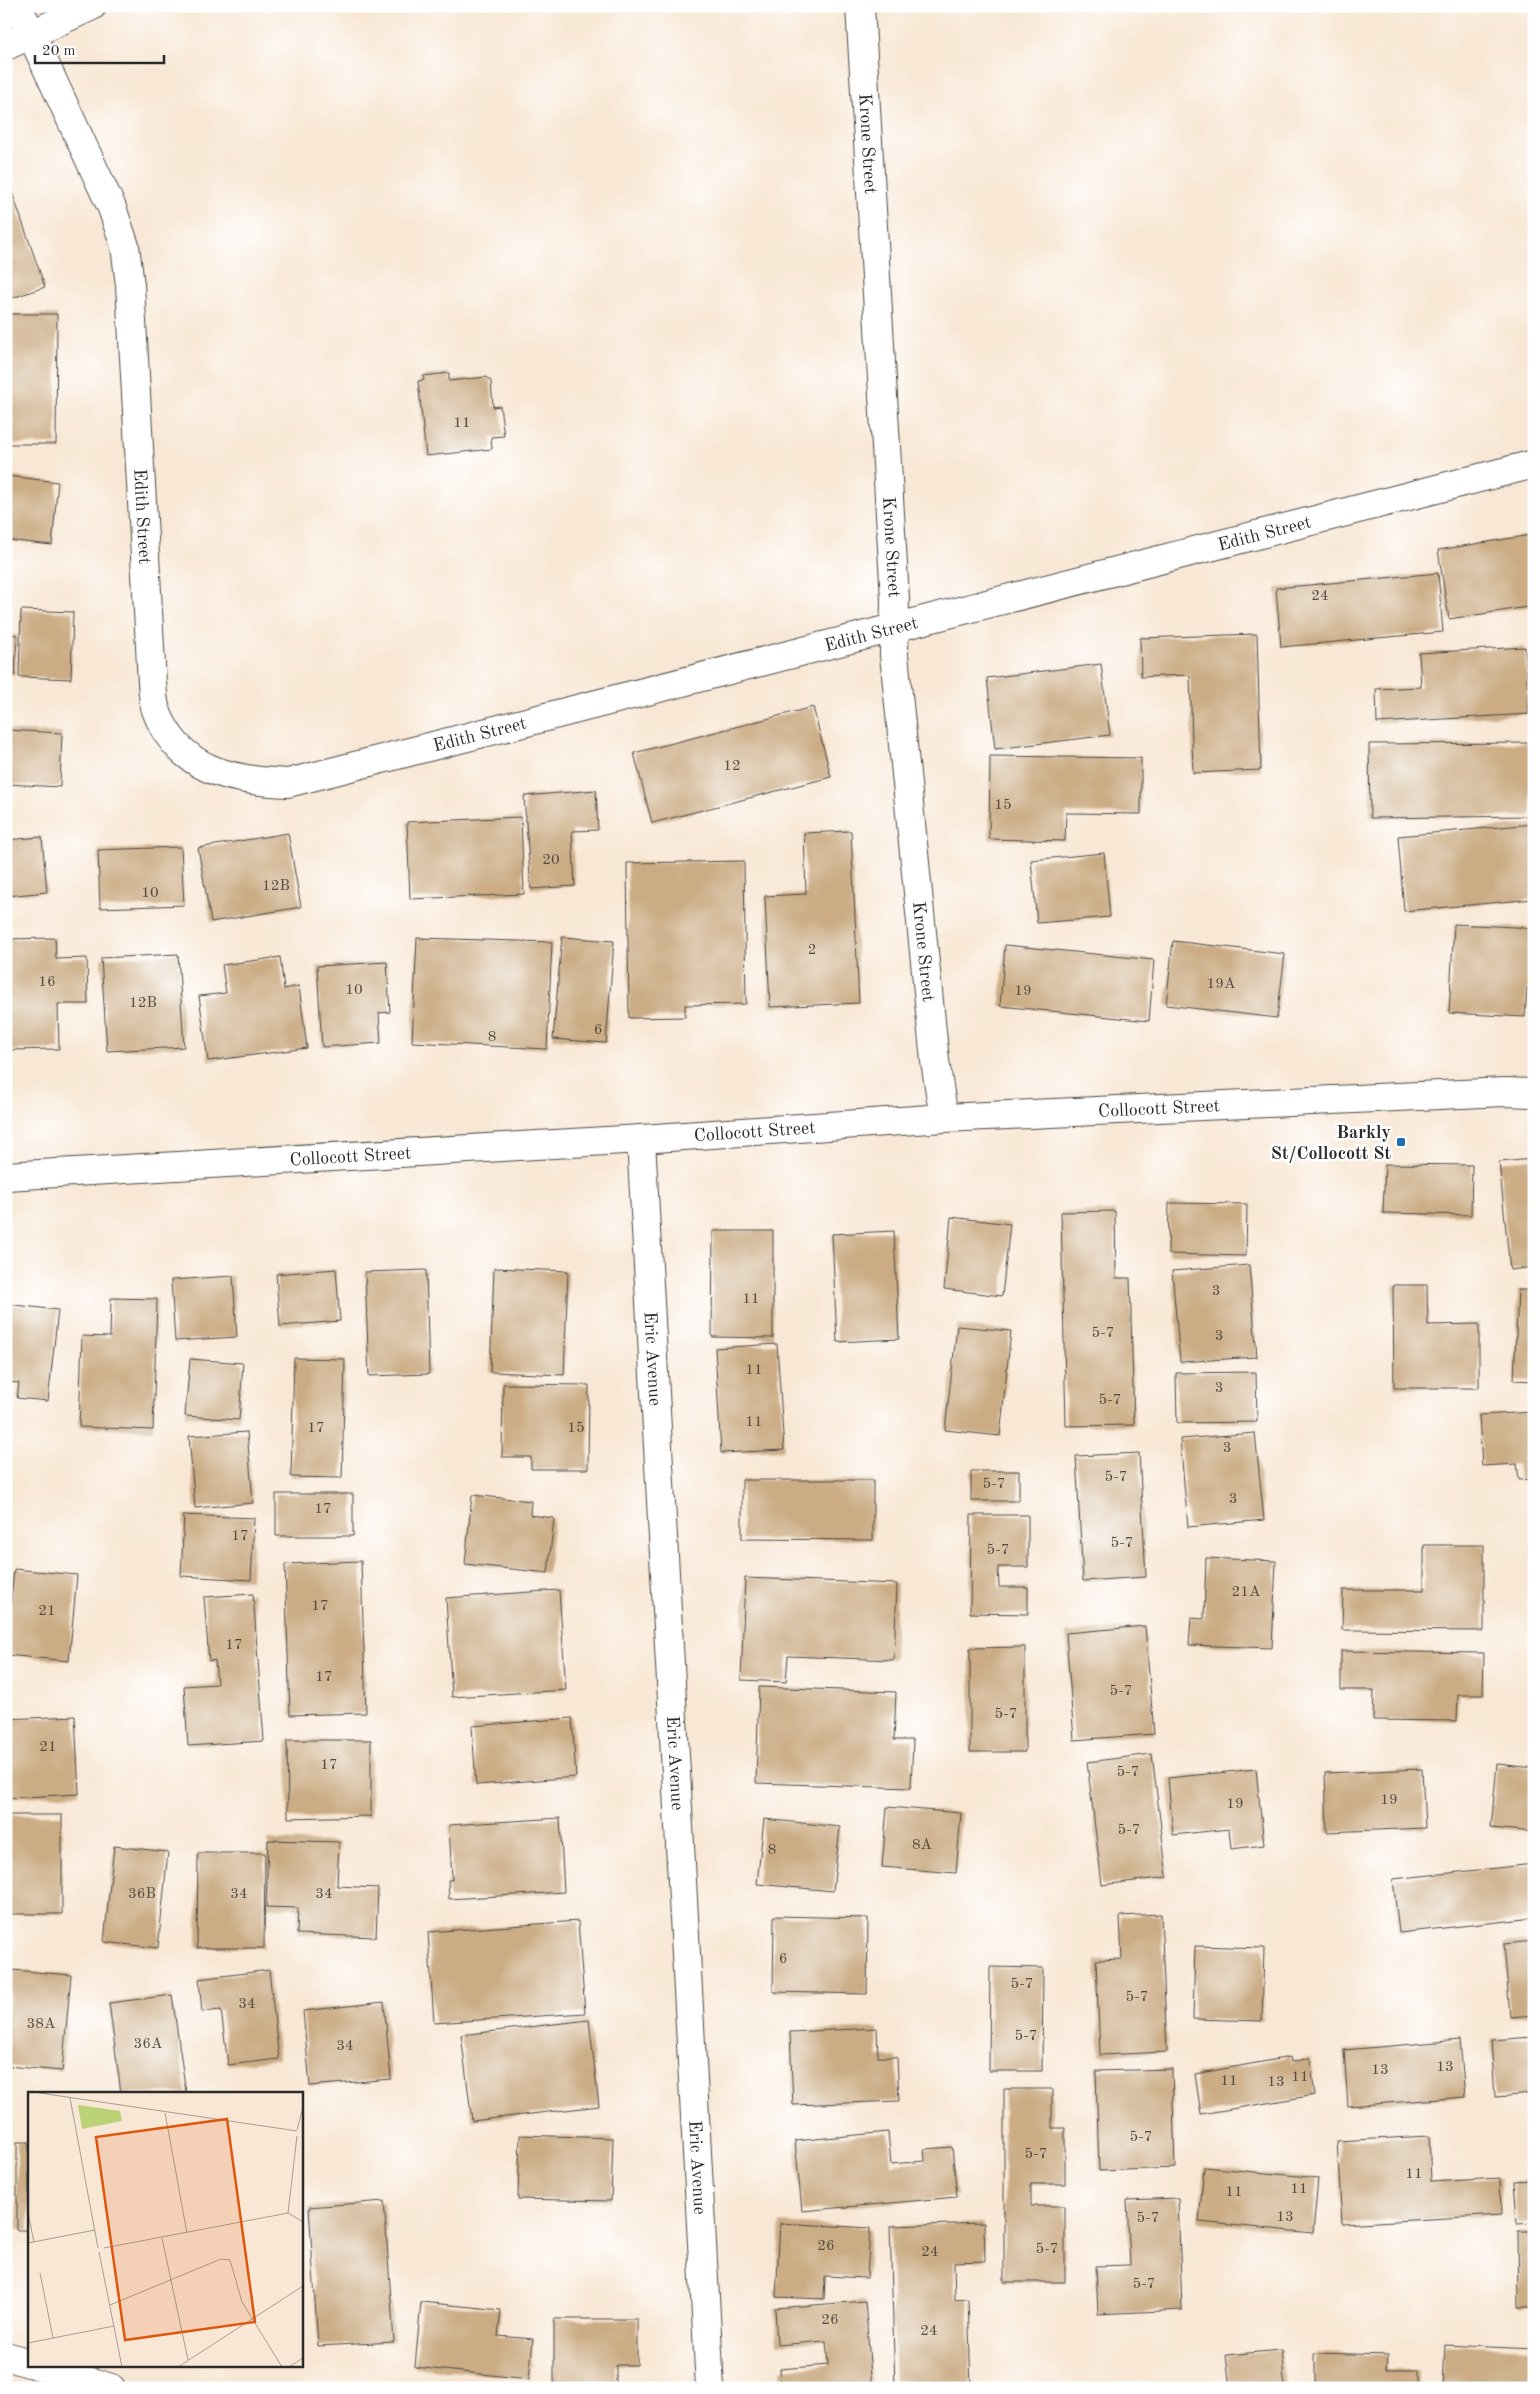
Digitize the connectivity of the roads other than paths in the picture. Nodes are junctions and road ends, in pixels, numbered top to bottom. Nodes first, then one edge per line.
1 (18, 6) edge
2 (92, 6) edge
3 (860, 6) edge
4 (31, 34) junction
5 (6, 46) edge
6 (1534, 464) edge
7 (895, 627) junction
8 (1534, 1086) edge
9 (1504, 1092) junction
10 (1534, 1093) edge
11 (944, 1118) junction
12 (641, 1139) junction
13 (6, 1176) edge
14 (6, 2356) edge
15 (28, 2363) edge
16 (39, 2366) edge
17 (111, 2388) edge
18 (710, 2388) edge

1 - 4 street, Edith Street
2 - 4 street
3 - 7 street, Krone Street
4 - 5 street
4 - 7 street, Edith Street
6 - 7 street, Edith Street
7 - 11 street, Krone Street
8 - 9 street, Collocott Street
9 - 10 street, Collocott Street
9 - 11 street, Collocott Street
11 - 12 street, Collocott Street
12 - 13 street, Collocott Street
12 - 18 street, Eric Avenue
14 - 15 street
16 - 17 street

